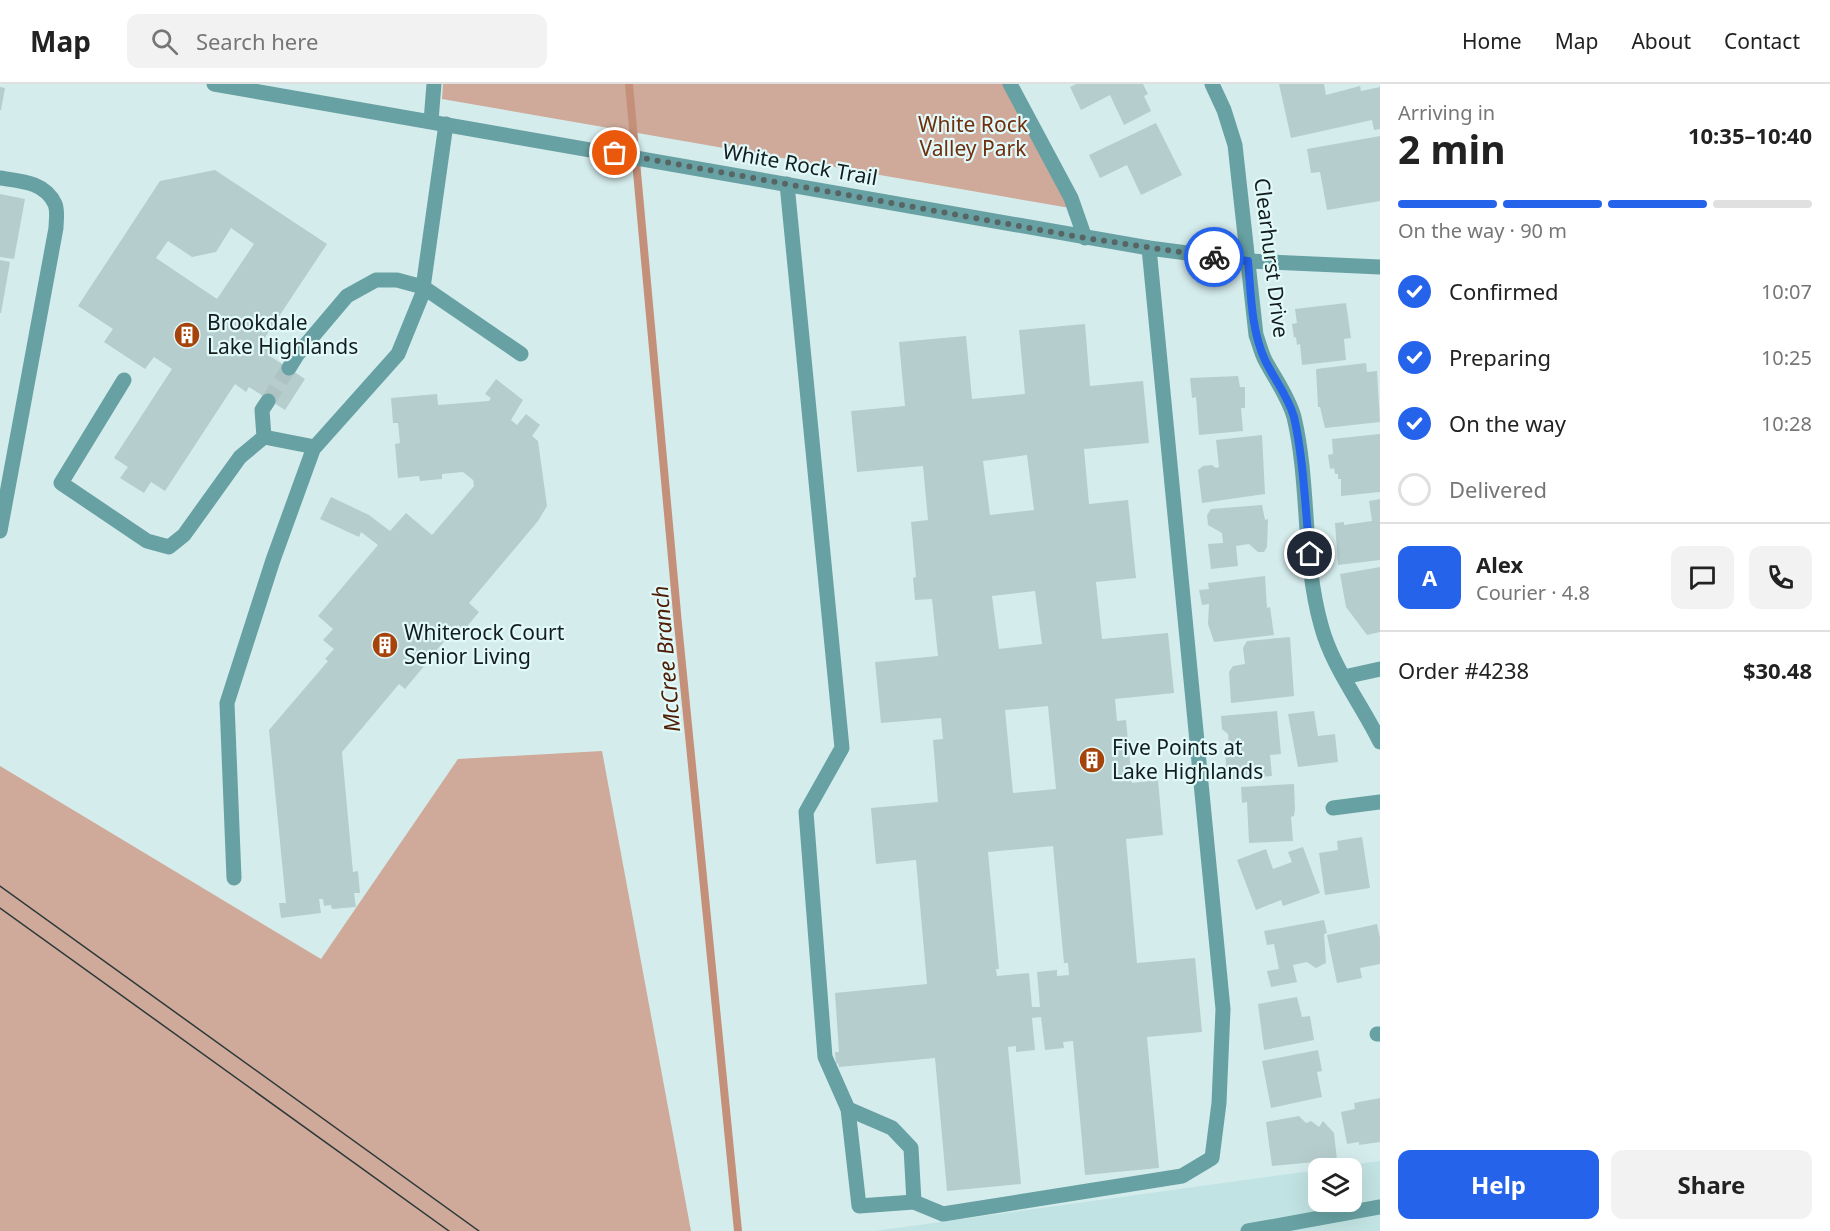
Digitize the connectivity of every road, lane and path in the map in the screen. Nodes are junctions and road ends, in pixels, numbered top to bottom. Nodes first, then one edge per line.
1 (214, 84) edge
2 (434, 84) edge
3 (1010, 84) edge
4 (1212, 84) edge
5 (257, 88) edge
6 (431, 121) junction
7 (446, 124) junction
8 (0, 178) edge
9 (787, 184) junction
10 (1085, 238) junction
11 (1149, 249) junction
12 (1248, 261) junction
13 (1380, 267) edge
14 (423, 287) junction
15 (521, 354) dead end
16 (289, 368) tunnel mouth
17 (124, 380) dead end
18 (268, 400) tunnel mouth
19 (264, 437) junction
20 (314, 447) junction
21 (0, 531) edge
22 (1380, 669) edge
23 (1344, 677) junction
24 (1380, 742) edge
25 (1380, 802) edge
26 (1333, 808) dead end
27 (234, 878) dead end
28 (848, 1109) junction
29 (915, 1202) junction
30 (1380, 1207) edge
31 (1248, 1231) edge

1 - 5 street, White Rock Trail
2 - 6 street
3 - 10 street
4 - 12 street, Clearhurst Drive
5 - 6 street, White Rock Trail
6 - 7 street, White Rock Trail
7 - 9 street, White Rock Trail
7 - 14 street
8 - 21 street
9 - 10 street, White Rock Trail
9 - 28 street
10 - 11 street, White Rock Trail
11 - 12 street, White Rock Trail
11 - 29 street
12 - 13 street, White Rock Trail
12 - 23 street, Clearhurst Drive
14 - 15 street
14 - 16 street
14 - 20 street
17 - 19 street
18 - 19 street
19 - 20 street
20 - 27 street
22 - 23 street
23 - 24 street, Clearhurst Drive
25 - 26 street
28 - 29 street
28 - 29 street
30 - 31 street

